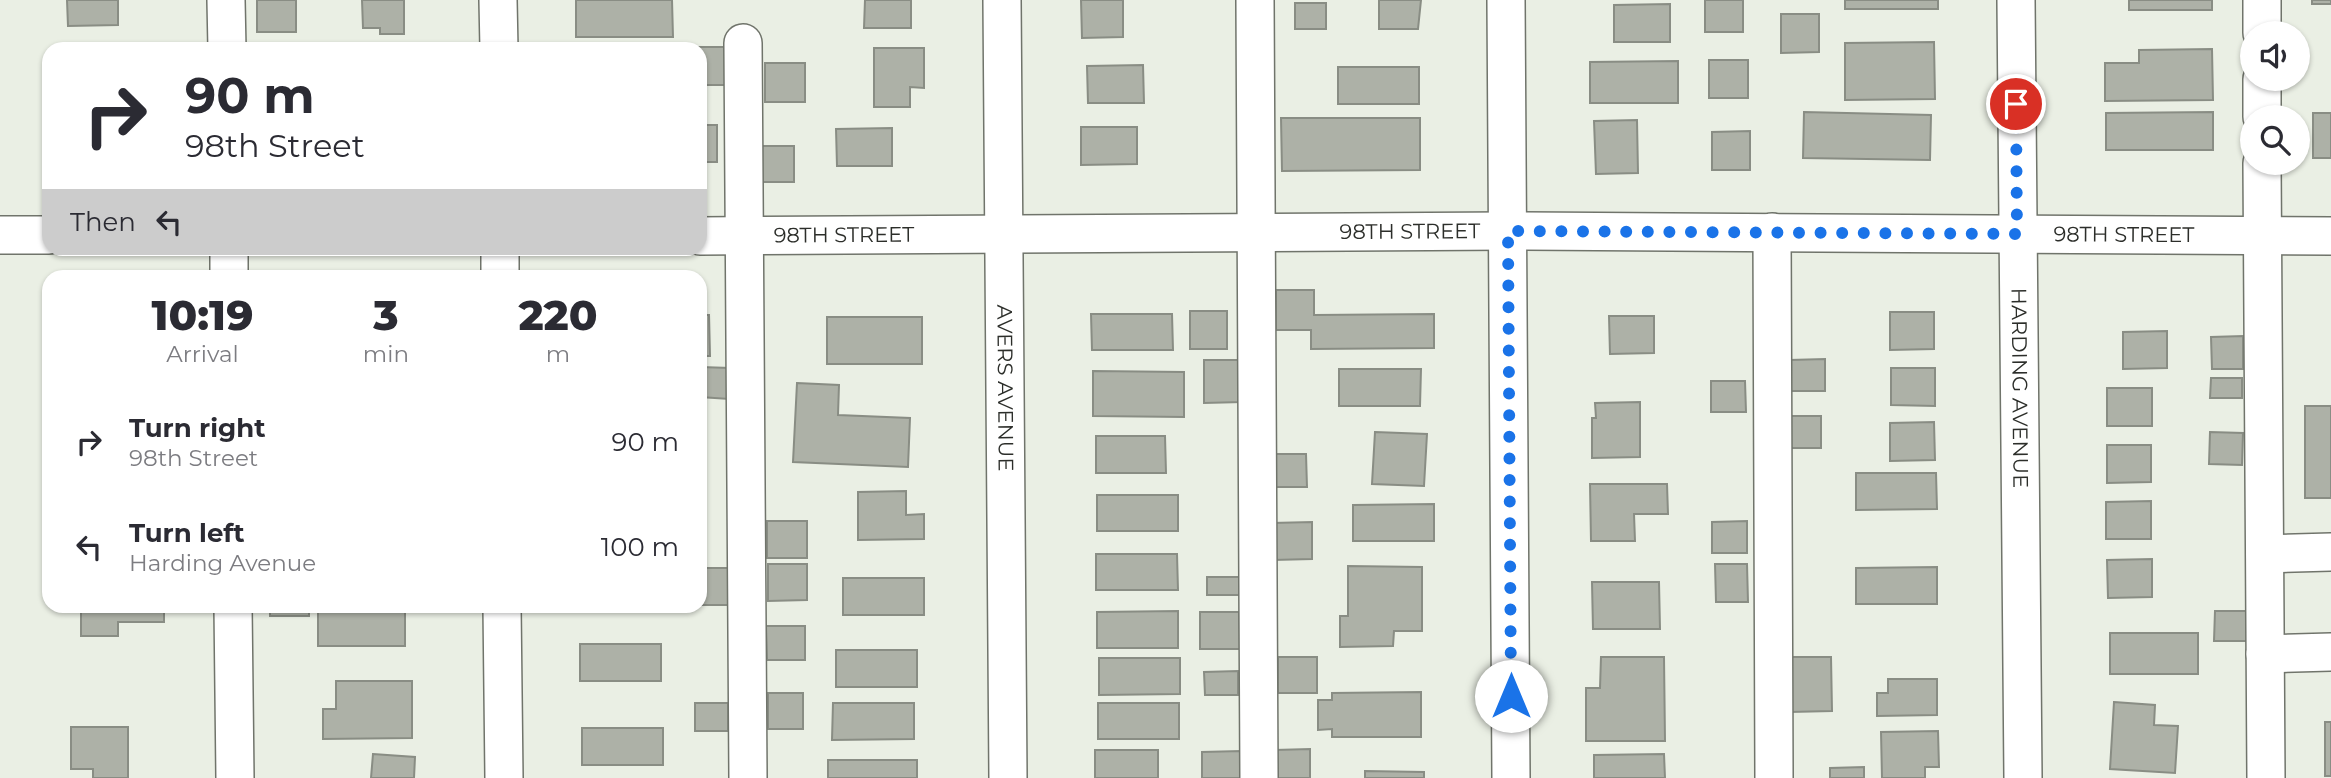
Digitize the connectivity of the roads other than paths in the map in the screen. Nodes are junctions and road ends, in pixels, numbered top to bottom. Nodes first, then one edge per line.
1 (226, 0) edge
2 (498, 0) edge
3 (1002, 0) edge
4 (1255, 0) edge
5 (1506, 0) edge
6 (2016, 0) edge
7 (2262, 0) edge
8 (2262, 21) edge
9 (227, 42) edge
10 (499, 42) edge
11 (743, 43) dead end
12 (2262, 175) edge
13 (1508, 231) junction
14 (1772, 232) junction
15 (1256, 233) junction
16 (2017, 234) junction
17 (0, 235) edge
18 (42, 235) edge
19 (1004, 235) junction
20 (2263, 235) junction
21 (707, 236) edge
22 (744, 236) junction
23 (2331, 236) edge
24 (2331, 552) edge
25 (2265, 554) junction
26 (233, 613) edge
27 (502, 613) edge
28 (2331, 652) edge
29 (2265, 654) junction
30 (235, 778) edge
31 (503, 778) edge
32 (748, 778) edge
33 (1008, 778) edge
34 (1259, 778) edge
35 (1511, 778) edge
36 (1774, 778) edge
37 (2022, 778) edge
38 (2266, 778) edge

1 - 9 street
2 - 10 street
3 - 19 street, AVERS AVENUE
4 - 15 street
5 - 13 street
6 - 16 street, HARDING AVENUE
7 - 8 street
11 - 22 street
12 - 20 street
13 - 14 street, 98TH STREET
13 - 15 street, 98TH STREET
13 - 35 street
14 - 16 street, 98TH STREET
14 - 36 street
15 - 19 street, 98TH STREET
15 - 34 street
16 - 20 street, 98TH STREET
16 - 37 street, HARDING AVENUE
17 - 18 street
19 - 22 street, 98TH STREET
19 - 33 street, AVERS AVENUE
20 - 23 street, 98TH STREET
20 - 25 street
21 - 22 street, 98TH STREET
22 - 32 street
24 - 25 street
25 - 29 street
26 - 30 street
27 - 31 street
28 - 29 street
29 - 38 street

